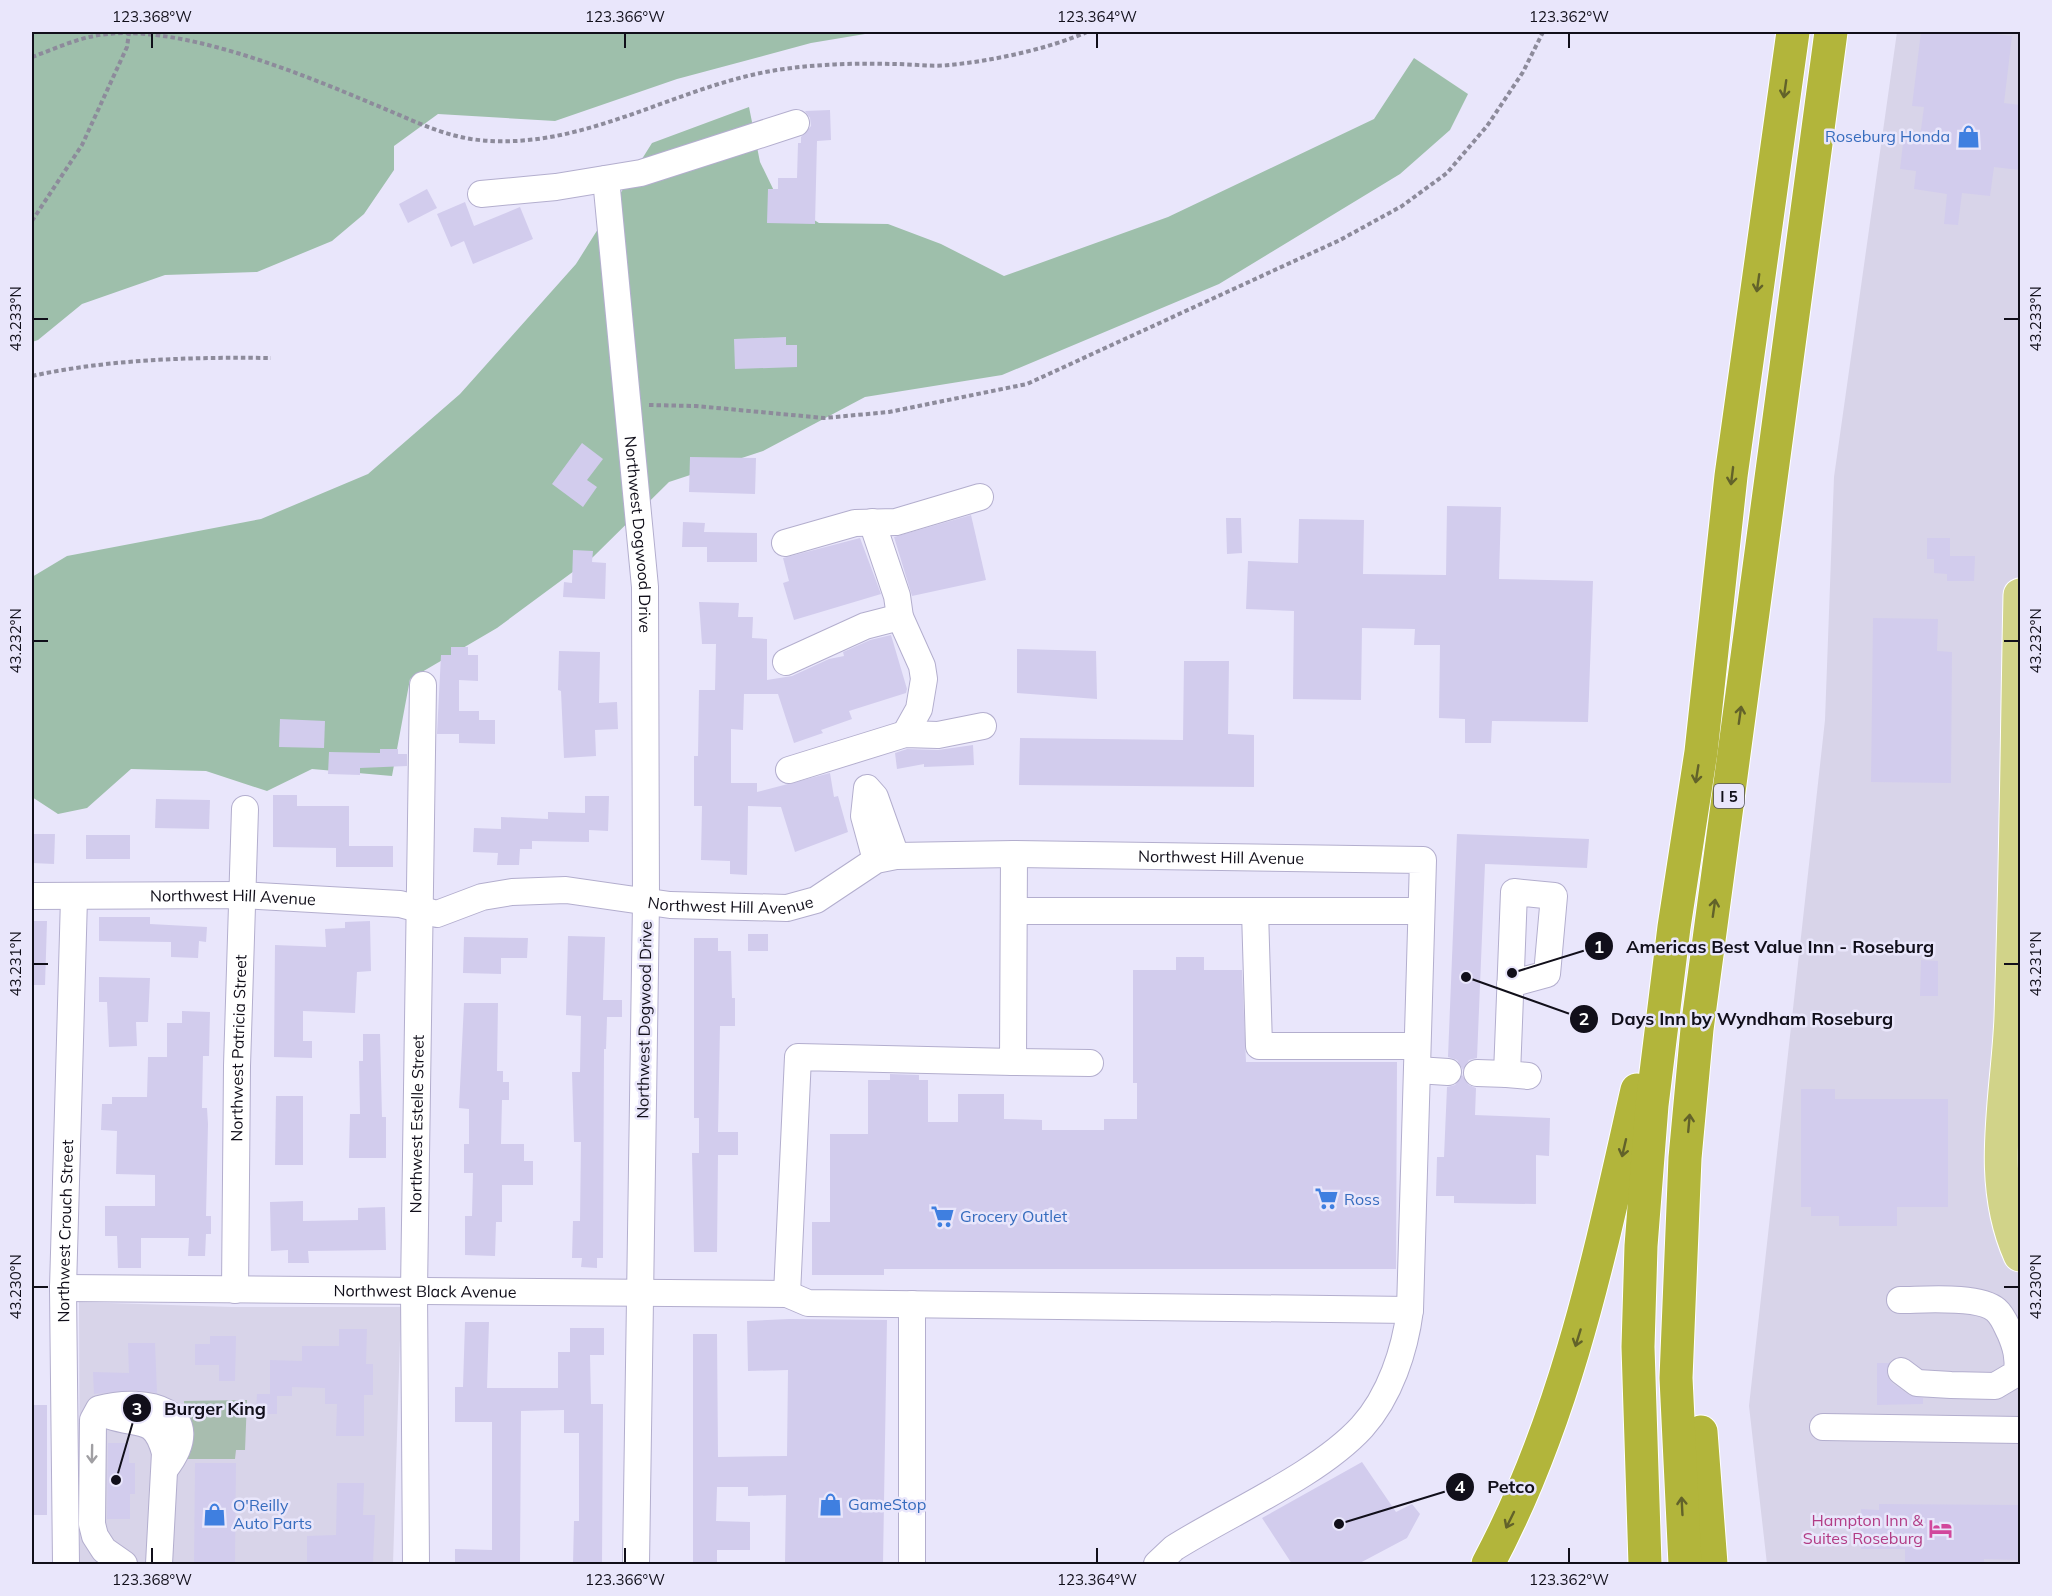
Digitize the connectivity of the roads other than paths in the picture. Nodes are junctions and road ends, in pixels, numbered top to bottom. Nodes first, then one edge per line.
1 (1792, 32) edge
2 (1831, 32) edge
3 (796, 123) dead end
4 (606, 179) junction
5 (481, 194) dead end
6 (980, 497) dead end
7 (872, 522) junction
8 (785, 543) dead end
9 (2020, 595) edge
10 (900, 617) junction
11 (786, 662) dead end
12 (423, 685) dead end
13 (983, 726) dead end
14 (905, 734) junction
15 (867, 746) junction
16 (789, 770) dead end
17 (245, 809) dead end
18 (1014, 854) junction
19 (886, 858) junction
20 (242, 895) junction
21 (32, 896) edge
22 (74, 898) junction
23 (646, 902) junction
24 (418, 910) junction
25 (1014, 911) junction
26 (1256, 911) junction
27 (1421, 911) junction
28 (1674, 927) junction
29 (1510, 984) dead end
30 (1417, 1058) junction
31 (1013, 1062) junction
32 (1090, 1063) dead end
33 (1448, 1071) dead end
34 (1477, 1073) dead end
35 (1685, 1158) junction
36 (2020, 1255) edge
37 (63, 1288) junction
38 (235, 1290) junction
39 (414, 1291) junction
40 (639, 1293) junction
41 (787, 1294) junction
42 (1900, 1300) dead end
43 (912, 1304) junction
44 (1410, 1310) junction
45 (1901, 1371) dead end
46 (64, 1407) junction
47 (99, 1409) junction
48 (1823, 1427) dead end
49 (2020, 1430) edge
50 (66, 1564) edge
51 (124, 1564) edge
52 (159, 1564) edge
53 (416, 1564) edge
54 (636, 1564) edge
55 (912, 1564) edge
56 (1157, 1564) edge
57 (1488, 1564) edge
58 (1645, 1564) edge
59 (1685, 1564) edge
60 (1711, 1564) edge

1 -> 28 highway, I 5
35 -> 2 highway, I 5
3 - 4 street
4 - 5 street
4 - 23 street, Northwest Dogwood Drive
6 - 7 street
7 - 8 street
7 - 10 street
9 - 36 main road
10 - 11 street
10 - 14 street
12 - 24 street, Northwest Estelle Street
13 - 14 street
14 - 15 street
15 - 16 street
15 - 19 street
17 - 20 street, Northwest Patricia Street
18 - 19 street, Northwest Hill Avenue
18 - 25 street
18 - 27 street, Northwest Hill Avenue
19 - 23 street, Northwest Hill Avenue
20 - 22 street, Northwest Hill Avenue
20 - 24 street, Northwest Hill Avenue
20 - 38 street, Northwest Patricia Street
21 - 22 street, Northwest Hill Avenue
22 - 37 street, Northwest Crouch Street
23 - 24 street, Northwest Hill Avenue
23 - 40 street, Northwest Dogwood Drive
24 - 39 street, Northwest Estelle Street
25 - 26 street
25 - 31 street
26 - 27 street
26 - 30 street
27 - 30 street
28 -> 57 highway
28 - 58 highway, I 5
29 - 34 street
30 - 33 street
30 - 44 street
31 - 32 street
31 - 41 street
59 -> 35 highway, I 5
35 - 60 highway
37 - 38 street, Northwest Black Avenue
37 - 46 street, Northwest Crouch Street
38 - 39 street, Northwest Black Avenue
39 - 40 street, Northwest Black Avenue
39 - 53 street, Northwest Estelle Street
40 - 41 street, Northwest Black Avenue
40 - 54 street, Northwest Dogwood Drive
41 - 43 street, Northwest Black Avenue
42 - 45 street
43 - 44 street, Northwest Black Avenue
43 - 55 street
44 - 56 street
46 - 47 street
46 - 50 street, Northwest Crouch Street
47 -> 51 street
47 - 52 street
48 - 49 street

